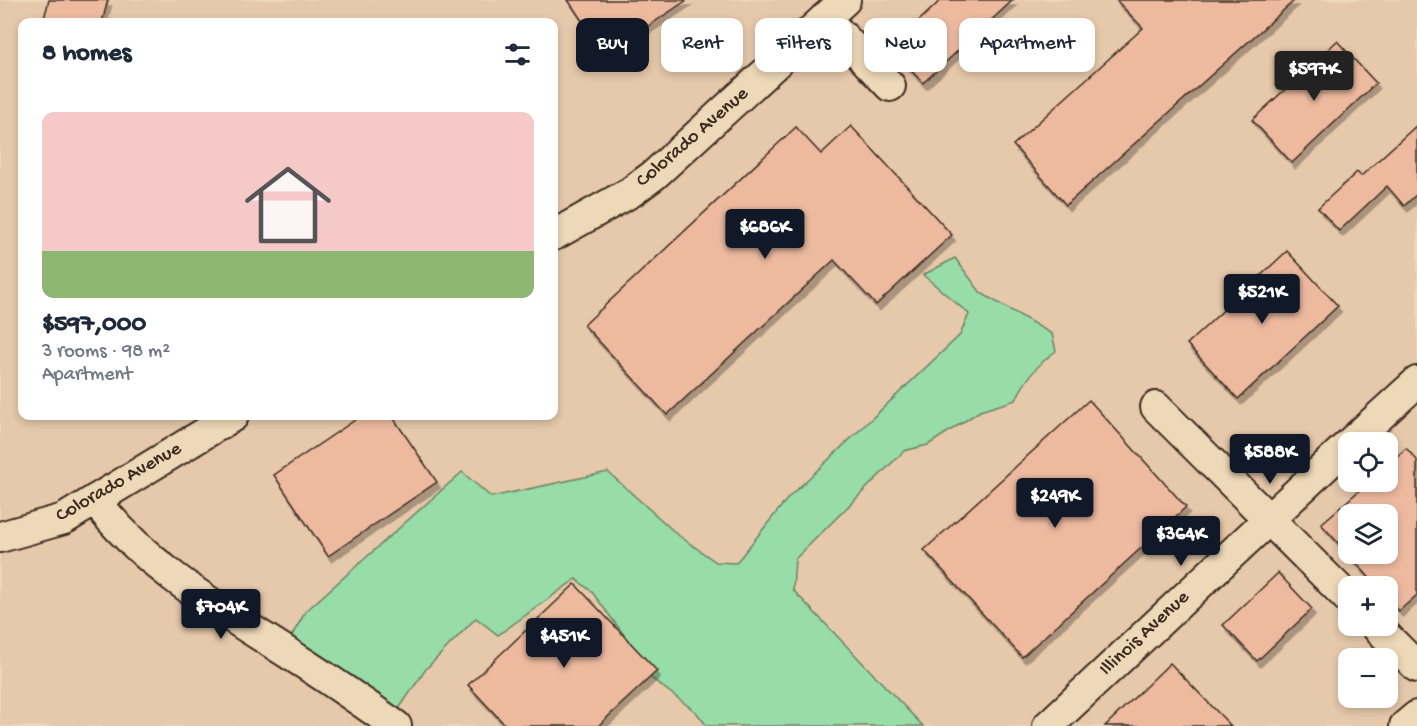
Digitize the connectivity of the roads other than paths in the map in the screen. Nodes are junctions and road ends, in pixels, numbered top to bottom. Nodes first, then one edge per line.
1 (835, 9) edge
2 (890, 86) dead end
3 (558, 233) edge
4 (1417, 382) edge
5 (1156, 407) dead end
6 (226, 420) edge
7 (1363, 432) edge
8 (1338, 455) edge
9 (95, 500) junction
10 (1269, 517) junction
11 (0, 537) edge
12 (1338, 588) edge
13 (1386, 636) edge
14 (1417, 667) edge
15 (1417, 716) edge
16 (396, 726) edge
17 (1048, 726) edge
18 (1405, 726) edge

1 - 2 street
1 - 3 street, Colorado Avenue
4 - 7 street, Illinois Avenue
5 - 10 street
6 - 9 street, Colorado Avenue
8 - 10 street, Illinois Avenue
9 - 11 street, Colorado Avenue
9 - 16 street
10 - 12 street
10 - 17 street, Illinois Avenue
13 - 14 street
15 - 18 street

